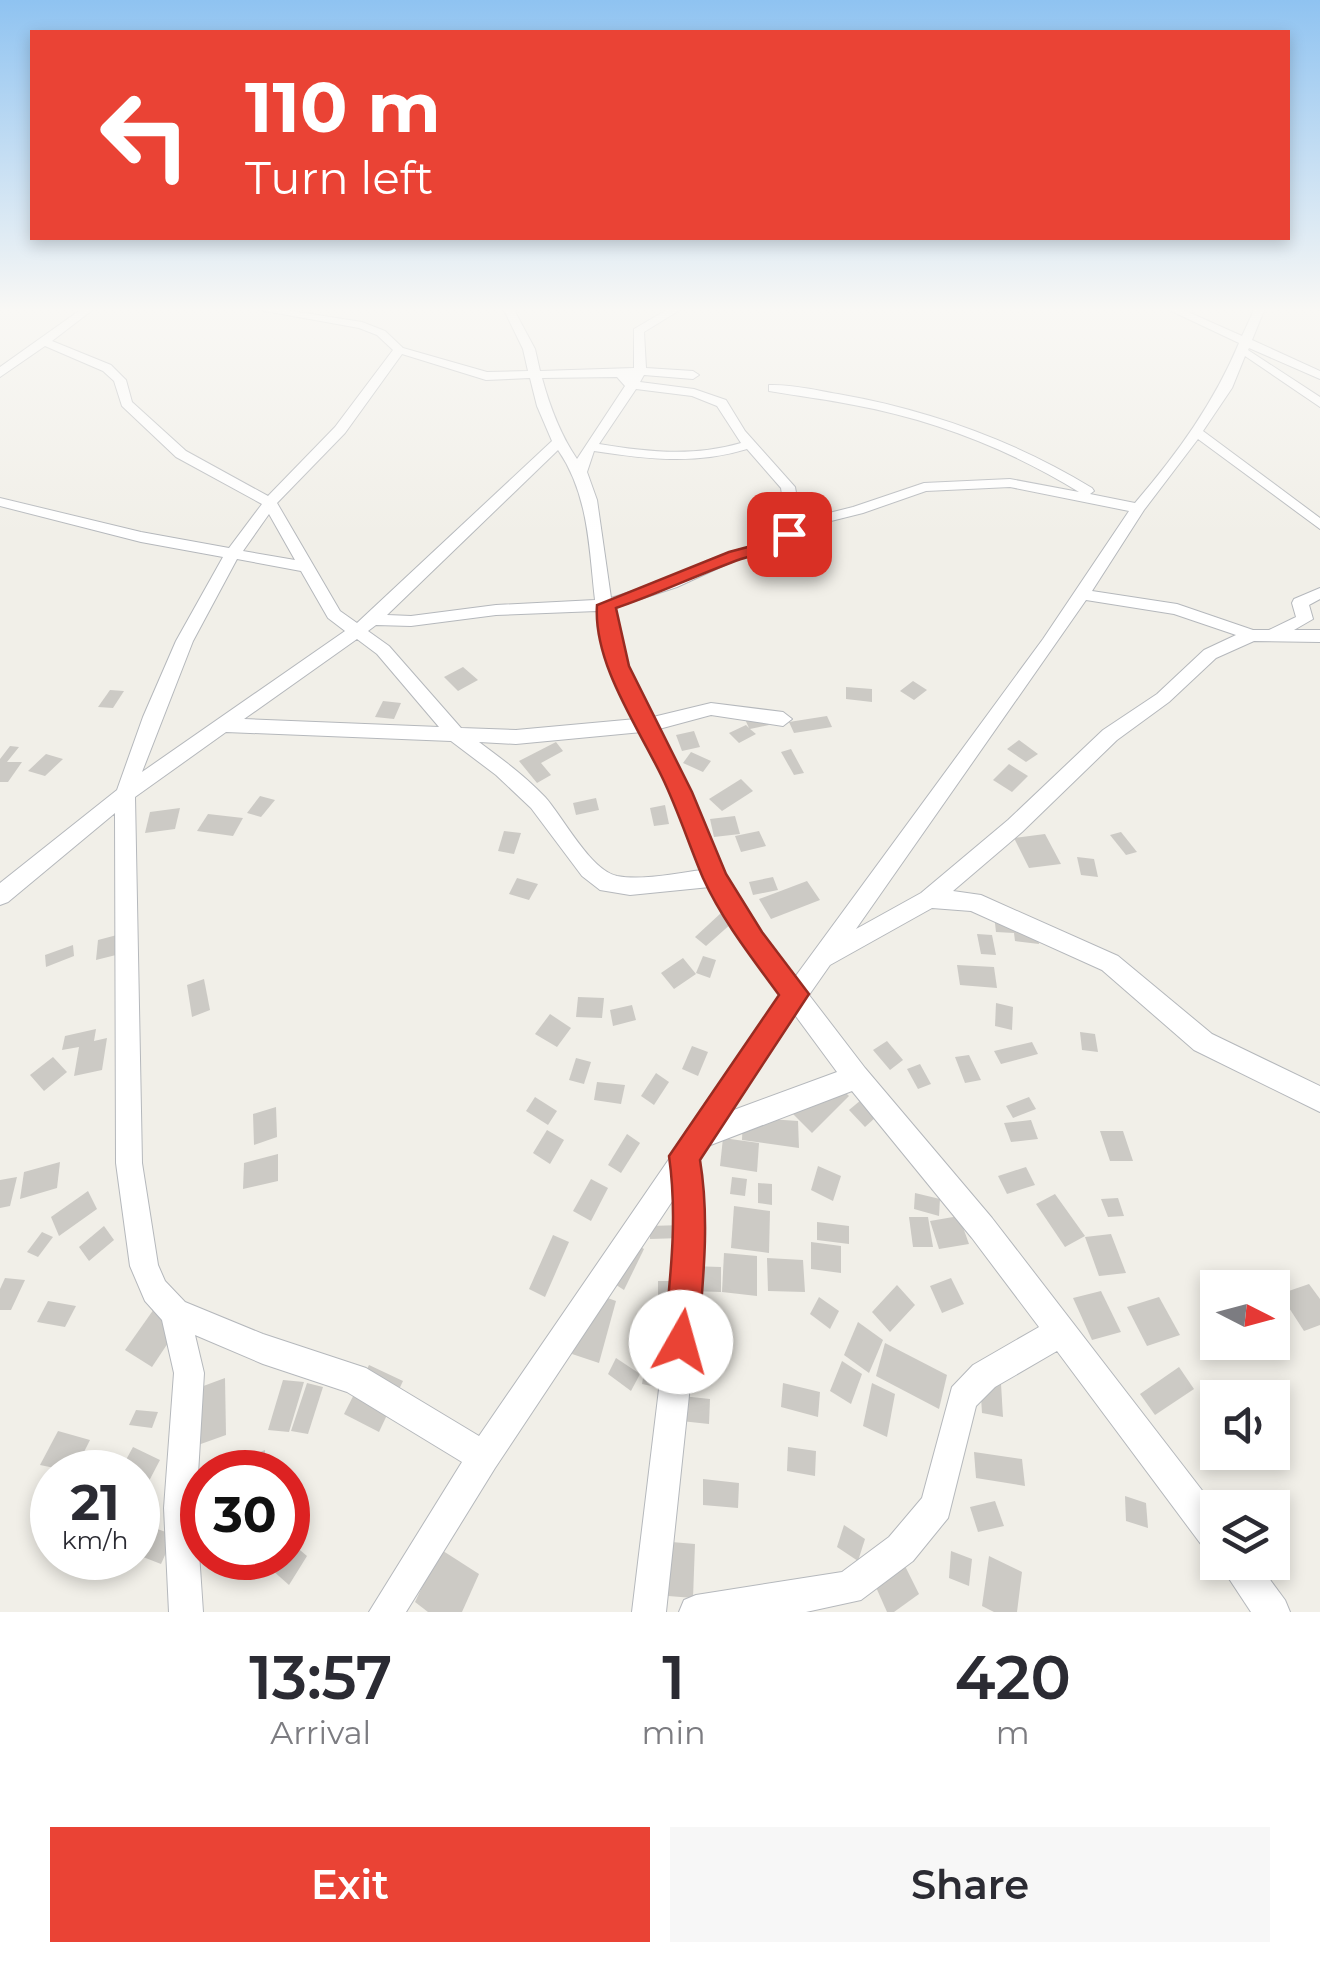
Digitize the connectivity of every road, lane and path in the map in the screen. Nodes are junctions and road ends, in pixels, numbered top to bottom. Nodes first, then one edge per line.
1 (121, 383) edge
2 (374, 383) edge
3 (538, 383) edge
4 (624, 383) edge
5 (644, 383) edge
6 (1228, 383) edge
7 (1295, 383) edge
8 (773, 388) dead end
9 (1320, 402) edge
10 (1196, 432) junction
11 (559, 442) junction
12 (751, 444) junction
13 (590, 446) junction
14 (580, 472) junction
15 (1097, 497) junction
16 (0, 502) edge
17 (270, 504) junction
18 (1138, 508) junction
19 (1320, 524) edge
20 (795, 528) junction
21 (235, 554) junction
22 (307, 567) junction
23 (1320, 593) edge
24 (1081, 594) junction
25 (606, 605) junction
26 (372, 620) junction
27 (356, 631) junction
28 (1262, 634) junction
29 (1320, 636) edge
30 (783, 719) dead end
31 (220, 724) junction
32 (648, 725) junction
33 (457, 736) junction
34 (125, 794) junction
35 (716, 878) junction
36 (0, 896) edge
37 (929, 900) junction
38 (820, 960) junction
39 (795, 994) junction
40 (856, 1077) junction
41 (1320, 1099) edge
42 (691, 1147) junction
43 (175, 1312) junction
44 (1060, 1332) junction
45 (484, 1457) junction
46 (1200, 1515) edge
47 (1249, 1580) edge
48 (186, 1612) edge
49 (386, 1612) edge
50 (649, 1612) edge
51 (696, 1612) edge
52 (1273, 1612) edge

1 - 17 street
2 - 17 street
3 - 11 street
4 - 13 street
5 - 12 street
6 - 10 street
7 - 9 street
8 - 15 street
10 - 18 street
10 - 19 street
11 - 14 street
11 - 26 street
12 - 13 street
12 - 20 street
13 - 14 street
14 - 25 street
15 - 18 street
15 - 20 street
16 - 21 street
17 - 21 street
17 - 22 street
18 - 24 street
20 - 25 street
21 - 22 street
21 - 34 street
22 - 27 street
23 - 28 street
24 - 28 street
24 - 38 street
25 - 26 street
25 - 32 street
26 - 27 street
27 - 31 street
27 - 33 street
28 - 29 street
28 - 37 street
30 - 32 street
31 - 33 street
31 - 34 street
32 - 33 street
32 - 35 street
33 - 35 street
34 - 36 street
34 - 43 street
35 - 39 street
37 - 38 street
37 - 41 street
38 - 39 street
39 - 40 street
39 - 42 street
40 - 42 street
40 - 44 street
42 - 45 street
42 - 50 street
43 - 45 street
43 - 48 street
44 - 46 street
44 - 51 street
45 - 49 street
47 - 52 street

